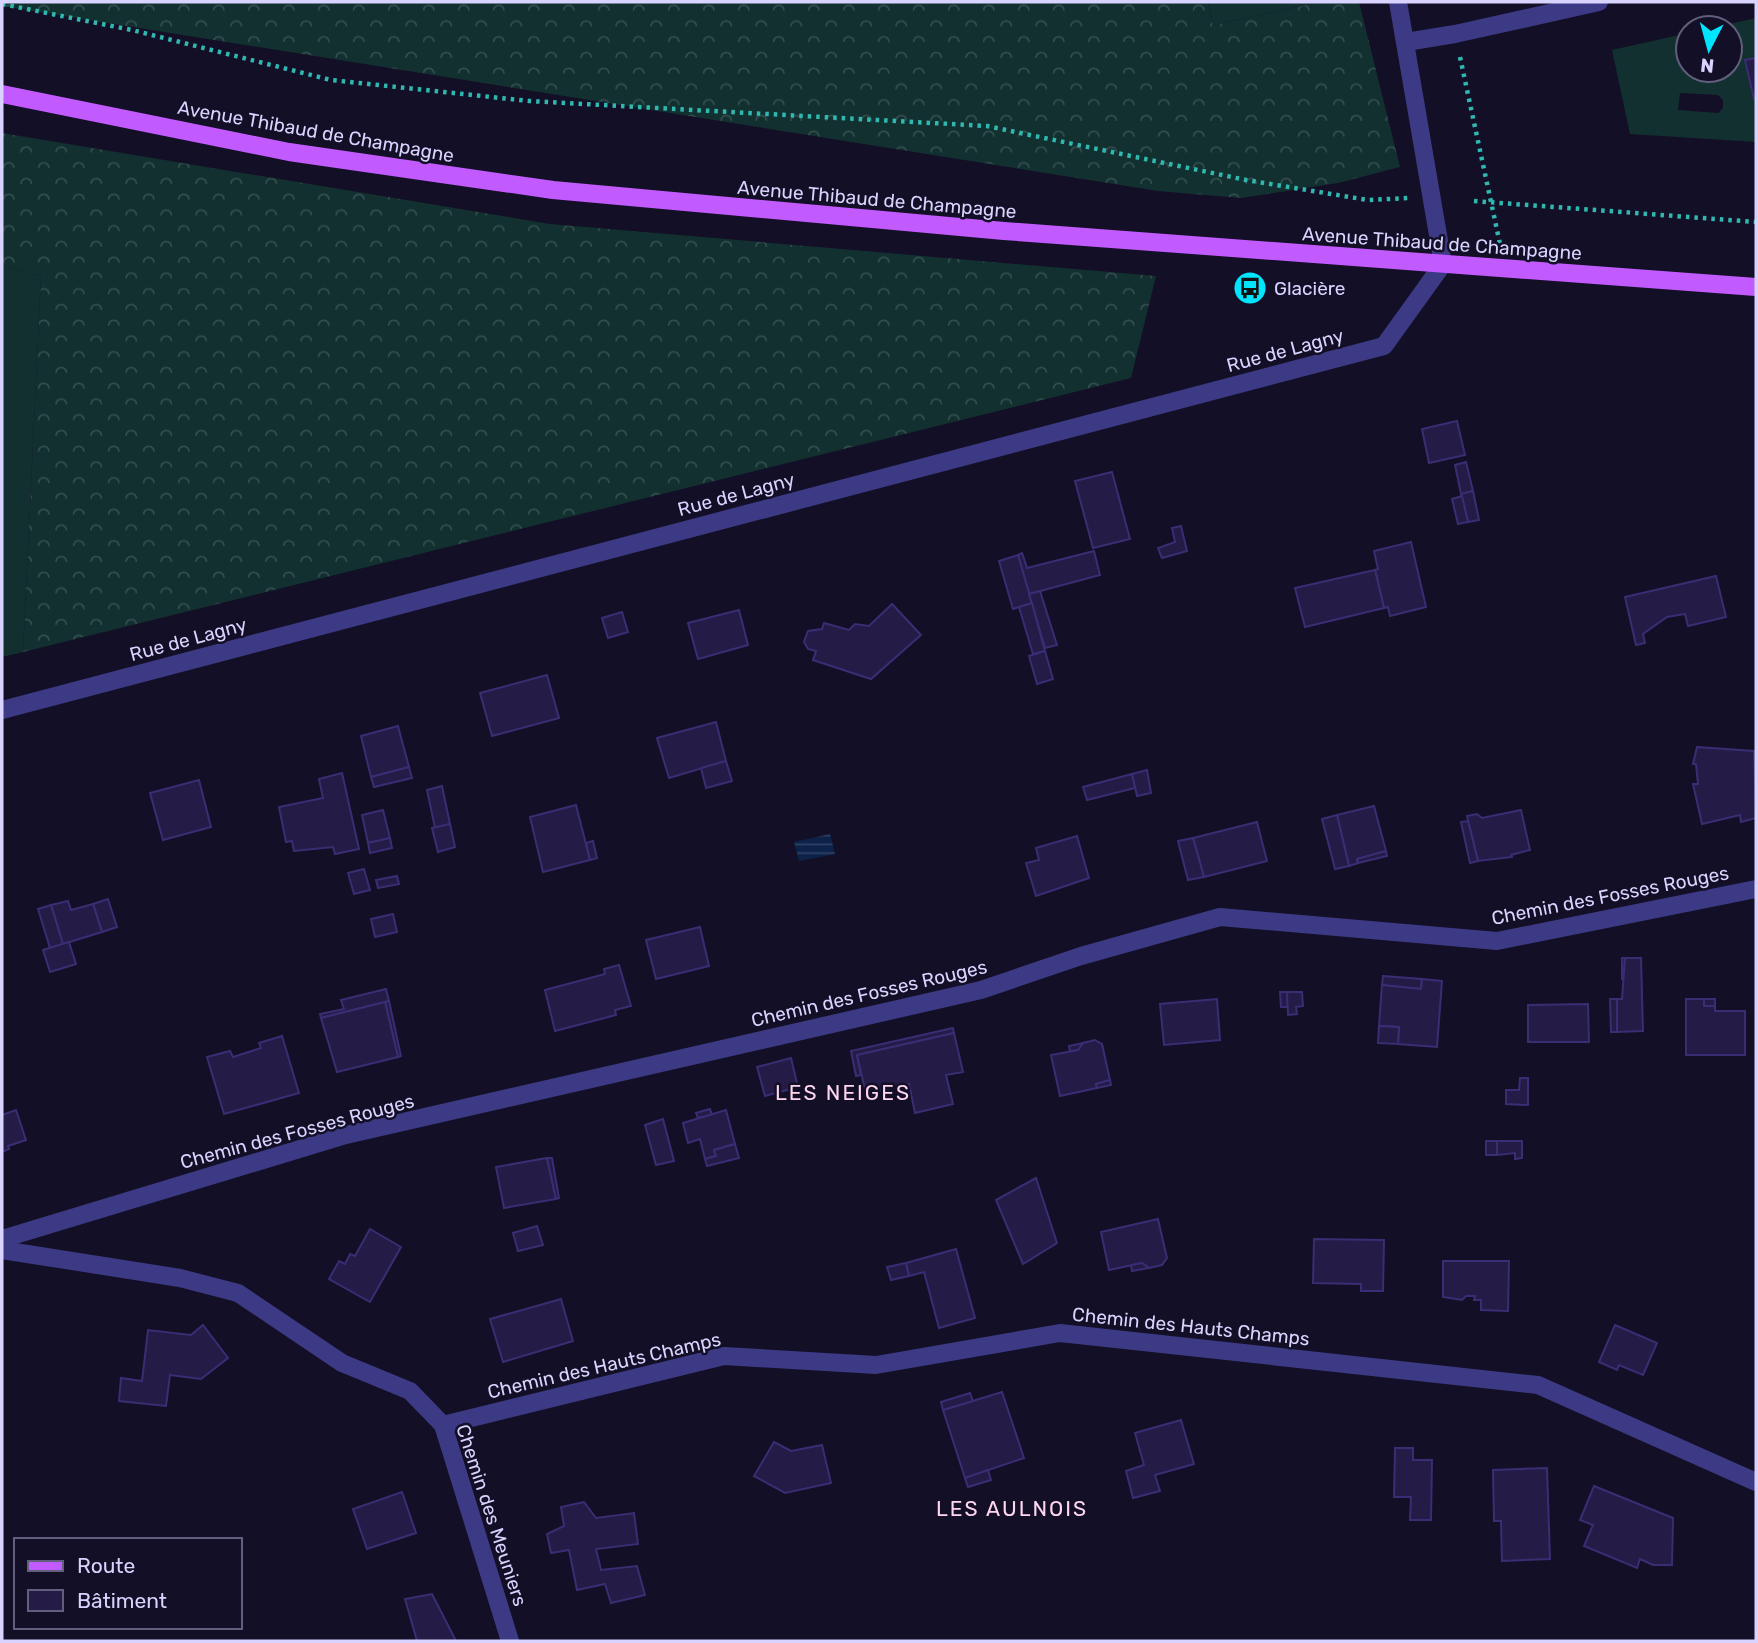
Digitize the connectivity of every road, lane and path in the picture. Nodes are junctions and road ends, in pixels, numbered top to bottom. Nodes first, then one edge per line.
1 (1398, 2) edge
2 (1599, 2) edge
3 (2, 4) edge
4 (1455, 34) junction
5 (1406, 42) junction
6 (2, 94) edge
7 (1415, 198) dead end
8 (1474, 201) dead end
9 (1491, 202) junction
10 (1756, 222) edge
11 (1443, 264) junction
12 (1506, 269) junction
13 (1756, 287) edge
14 (2, 710) edge
15 (1756, 889) edge
16 (2, 1239) edge
17 (2, 1250) edge
18 (443, 1425) junction
19 (1756, 1482) edge
20 (510, 1641) edge

1 - 5 street
2 - 4 street
3 - 7 path
4 - 5 street
4 - 9 path
5 - 11 street
6 - 11 main road, Avenue Thibaud de Champagne
8 - 9 path
9 - 10 path
9 - 12 path
11 - 12 main road, Avenue Thibaud de Champagne
11 - 14 street, Rue de Lagny
12 - 13 main road, Avenue Thibaud de Champagne
15 - 16 street, Chemin des Fosses Rouges
17 - 18 street, Chemin des Meuniers
18 - 19 street, Chemin des Hauts Champs
18 - 20 street, Chemin des Meuniers

